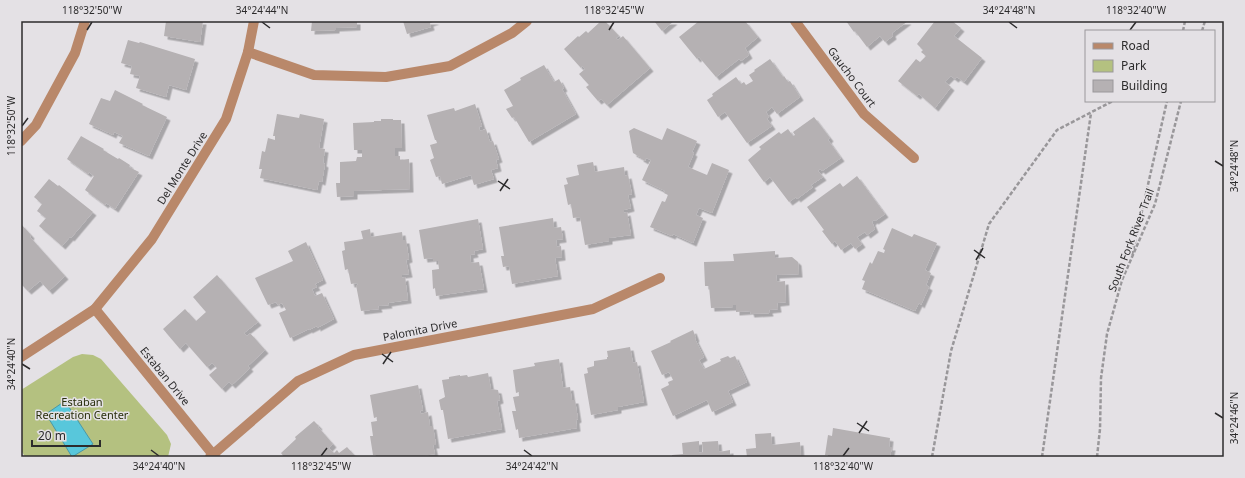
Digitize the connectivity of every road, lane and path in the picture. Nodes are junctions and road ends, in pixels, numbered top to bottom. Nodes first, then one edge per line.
1 (85, 21) edge
2 (254, 21) edge
3 (527, 21) edge
4 (795, 21) edge
5 (248, 52) junction
6 (1111, 102) edge
7 (1167, 102) edge
8 (1181, 102) edge
9 (1091, 113) junction
10 (21, 141) edge
11 (914, 158) dead end
12 (1130, 262) junction
13 (660, 278) dead end
14 (95, 310) junction
15 (21, 357) edge
16 (213, 456) edge
17 (932, 457) edge
18 (1042, 457) edge
19 (1098, 457) edge

1 - 10 street
2 - 5 street, Del Monte Drive
3 - 5 street
4 - 11 street, Gaucho Court
5 - 14 street, Del Monte Drive
6 - 9 path
7 - 12 path
8 - 12 path, South Fork River Trail
9 - 17 path
9 - 18 path
12 - 19 path, South Fork River Trail
13 - 16 street, Palomita Drive
14 - 15 street, Del Monte Drive
14 - 16 street, Estaban Drive

